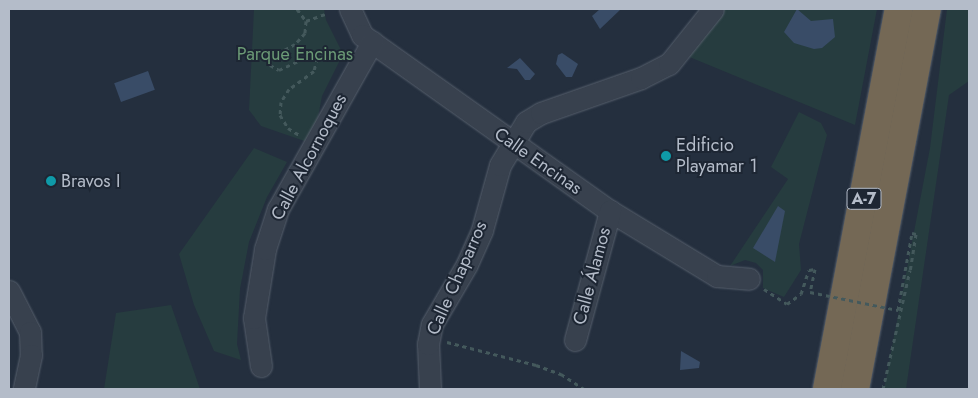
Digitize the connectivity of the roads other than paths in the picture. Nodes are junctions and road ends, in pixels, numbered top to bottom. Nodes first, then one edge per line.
1 (350, 9) edge
2 (713, 9) edge
3 (900, 9) edge
4 (927, 9) edge
5 (372, 42) junction
6 (512, 142) junction
7 (610, 212) junction
8 (749, 279) road end
9 (9, 291) edge
10 (575, 340) dead end
11 (860, 361) junction
12 (261, 366) dead end
13 (24, 389) edge
14 (430, 389) edge
15 (828, 389) edge
16 (855, 389) edge
17 (866, 389) edge

1 - 5 street, Calle Encinas
2 - 6 street, Calle Chaparros
3 - 15 highway, A-7
4 - 11 highway, A-7
5 - 6 street, Calle Encinas
5 - 12 street, Calle Alcornoques
6 - 7 street, Calle Encinas
6 - 14 street, Calle Chaparros
7 - 8 street, Calle Encinas
7 - 10 street, Calle Álamos
9 - 13 street
11 - 16 highway, A-7
11 - 17 highway

